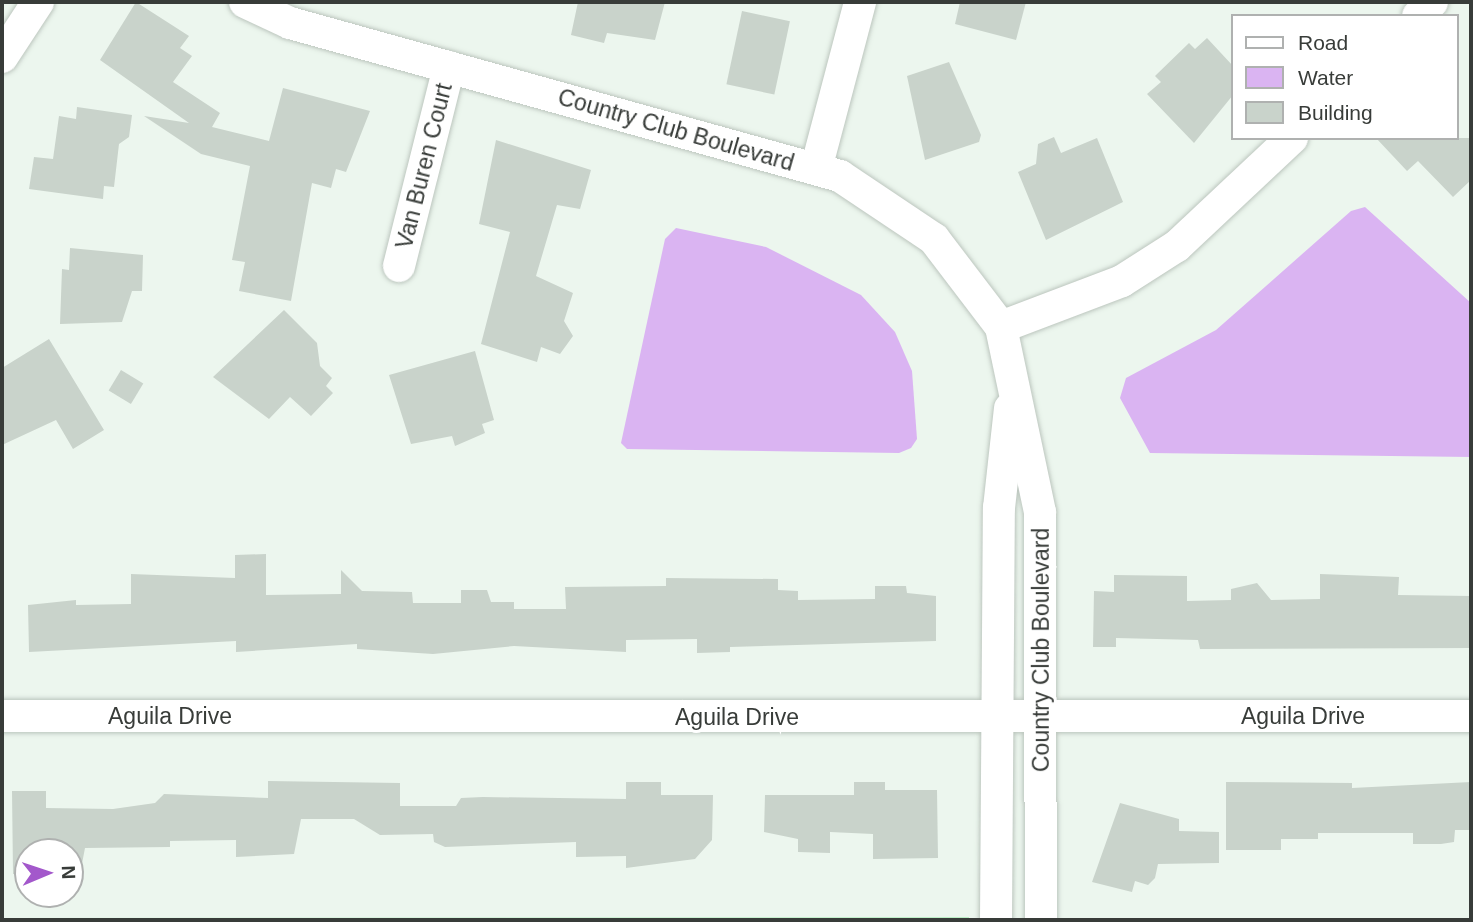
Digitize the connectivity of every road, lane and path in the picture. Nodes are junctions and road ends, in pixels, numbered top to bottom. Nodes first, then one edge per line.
1 (38, 2) edge
2 (245, 2) edge
3 (860, 2) edge
4 (2, 57) edge
5 (449, 67) junction
6 (1290, 140) edge
7 (816, 169) junction
8 (399, 266) dead end
9 (1001, 327) junction
10 (1013, 383) junction
11 (2, 716) edge
12 (1471, 716) edge
13 (996, 717) junction
14 (1040, 717) junction
15 (996, 920) edge
16 (1041, 920) edge

1 - 4 street
2 - 5 street, Country Club Boulevard
3 - 7 street
5 - 7 street, Country Club Boulevard
5 - 8 street, Van Buren Court
6 - 9 street
7 - 9 street, Country Club Boulevard
9 - 10 street, Country Club Boulevard
10 - 13 street, Country Club Boulevard
10 - 14 street, Country Club Boulevard
11 - 13 street, Aguila Drive
12 - 14 street, Aguila Drive
13 - 14 street, Aguila Drive
13 - 15 street, Country Club Boulevard
14 - 16 street, Country Club Boulevard

